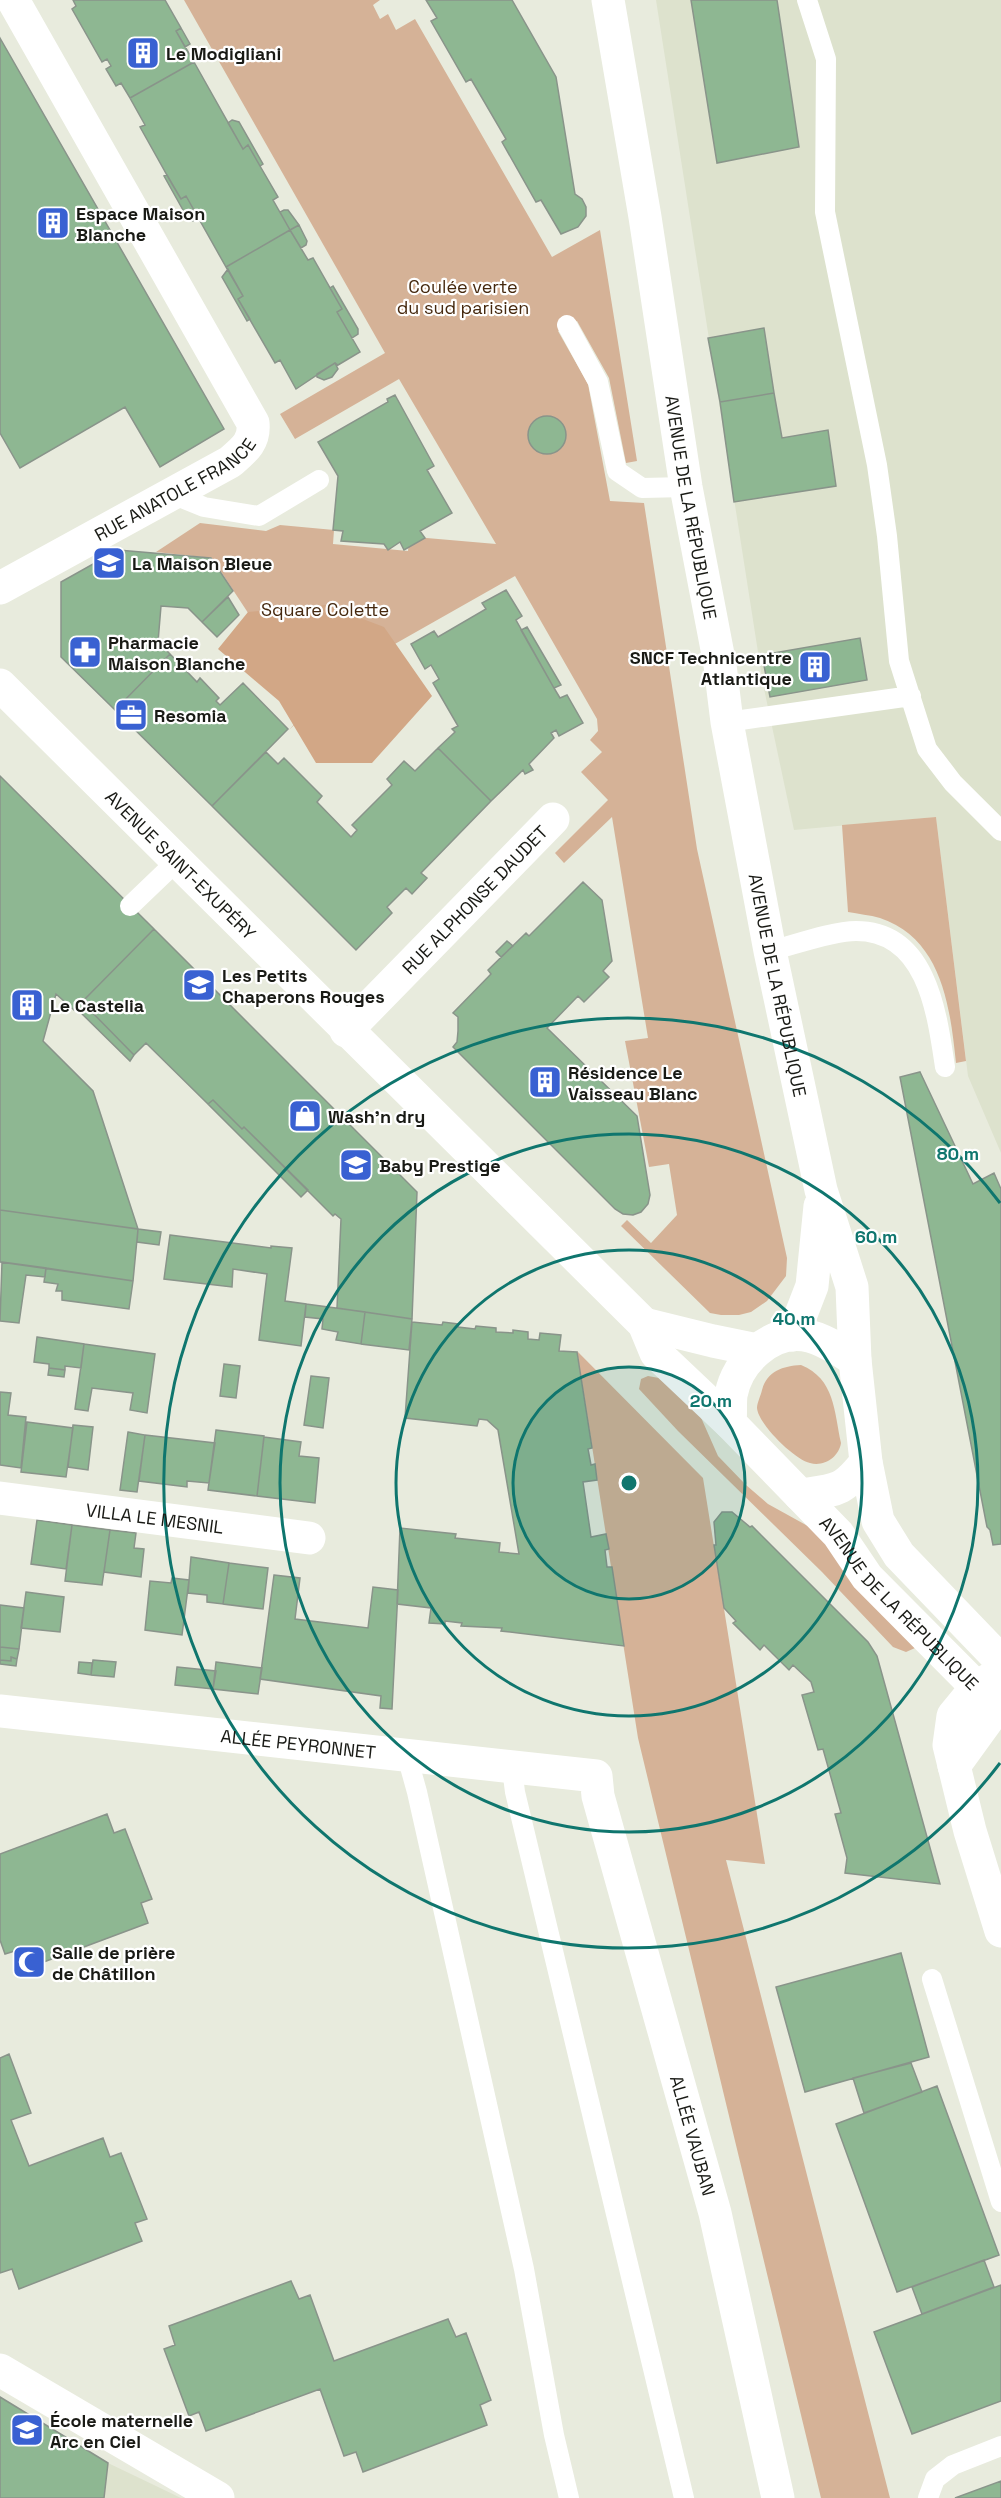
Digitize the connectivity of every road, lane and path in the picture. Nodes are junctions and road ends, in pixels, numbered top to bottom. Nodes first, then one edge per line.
1 (13, 0) edge
2 (608, 0) edge
3 (807, 0) edge
4 (567, 325) dead end
5 (319, 480) dead end
6 (686, 487) junction
7 (172, 494) junction
8 (0, 588) edge
9 (0, 685) edge
10 (911, 696) junction
11 (727, 722) junction
12 (553, 819) dead end
13 (999, 832) edge
14 (177, 861) junction
15 (130, 906) dead end
16 (770, 951) junction
17 (346, 1031) junction
18 (945, 1067) dead end
19 (821, 1190) junction
20 (644, 1324) junction
21 (793, 1335) junction
22 (757, 1350) junction
23 (855, 1360) junction
24 (730, 1423) junction
25 (866, 1462) junction
26 (800, 1495) junction
27 (0, 1498) edge
28 (309, 1538) dead end
29 (1001, 1661) edge
30 (995, 1694) edge
31 (0, 1711) edge
32 (408, 1756) junction
33 (512, 1768) junction
34 (596, 1776) joint
35 (1001, 1931) edge
36 (932, 1979) dead end
37 (1001, 2202) edge
38 (0, 2370) edge
39 (1001, 2446) edge
40 (218, 2498) edge
41 (569, 2498) edge
42 (684, 2498) edge
43 (778, 2498) edge
44 (928, 2498) edge

1 - 7 street, RUE ANATOLE FRANCE
2 - 6 street, AVENUE DE LA RÉPUBLIQUE
3 - 10 lane
4 - 6 lane
5 - 7 lane
6 - 11 street, AVENUE DE LA RÉPUBLIQUE
7 - 8 street, RUE ANATOLE FRANCE
9 - 14 street, AVENUE SAINT-EXUPÉRY
10 - 11 lane
10 - 13 lane
11 - 16 street, AVENUE DE LA RÉPUBLIQUE
12 - 17 street, RUE ALPHONSE DAUDET
14 - 15 lane
14 - 17 street, AVENUE SAINT-EXUPÉRY
16 - 18 lane
16 - 19 street, AVENUE DE LA RÉPUBLIQUE
17 - 20 street, AVENUE SAINT-EXUPÉRY
19 - 21 street, AVENUE DE LA RÉPUBLIQUE
19 - 23 street, AVENUE DE LA RÉPUBLIQUE
20 - 22 street
20 - 24 street, AVENUE SAINT-EXUPÉRY
21 - 22 street
21 - 23 street
22 - 24 street
23 - 25 street
24 - 26 street
25 - 26 street
25 - 29 street, AVENUE DE LA RÉPUBLIQUE
26 - 30 street, AVENUE DE LA RÉPUBLIQUE
27 - 28 street, VILLA LE MESNIL
30 - 35 street
31 - 32 street, ALLÉE PEYRONNET
32 - 33 street, ALLÉE PEYRONNET
32 - 41 lane
33 - 34 street, ALLÉE PEYRONNET
33 - 42 lane
34 - 43 street, ALLÉE VAUBAN
36 - 37 lane
38 - 40 street
39 - 44 lane

